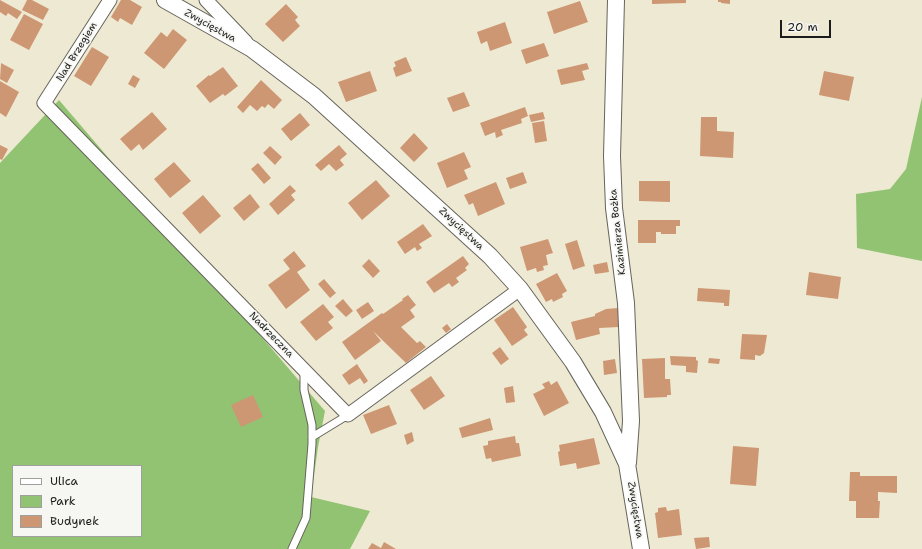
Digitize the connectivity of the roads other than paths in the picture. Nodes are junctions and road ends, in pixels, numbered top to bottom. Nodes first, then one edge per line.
1 (110, 0) edge
2 (165, 0) edge
3 (206, 0) edge
4 (616, 0) edge
5 (252, 49) junction
6 (44, 104) joint
7 (520, 289) junction
8 (304, 369) junction
9 (348, 415) junction
10 (312, 437) junction
11 (627, 464) junction
12 (292, 549) edge
13 (641, 549) edge

1 - 6 street, Nad Brzegiem
2 - 5 street, Zwycięstwa
3 - 5 street
4 - 11 street, Kazimierza Bożka
5 - 7 street, Zwycięstwa
6 - 8 street, Nadrzeczna
7 - 9 street
7 - 11 street, Zwycięstwa
8 - 9 street, Nadrzeczna
8 - 10 lane
9 - 10 lane
10 - 12 lane
11 - 13 street, Zwycięstwa

